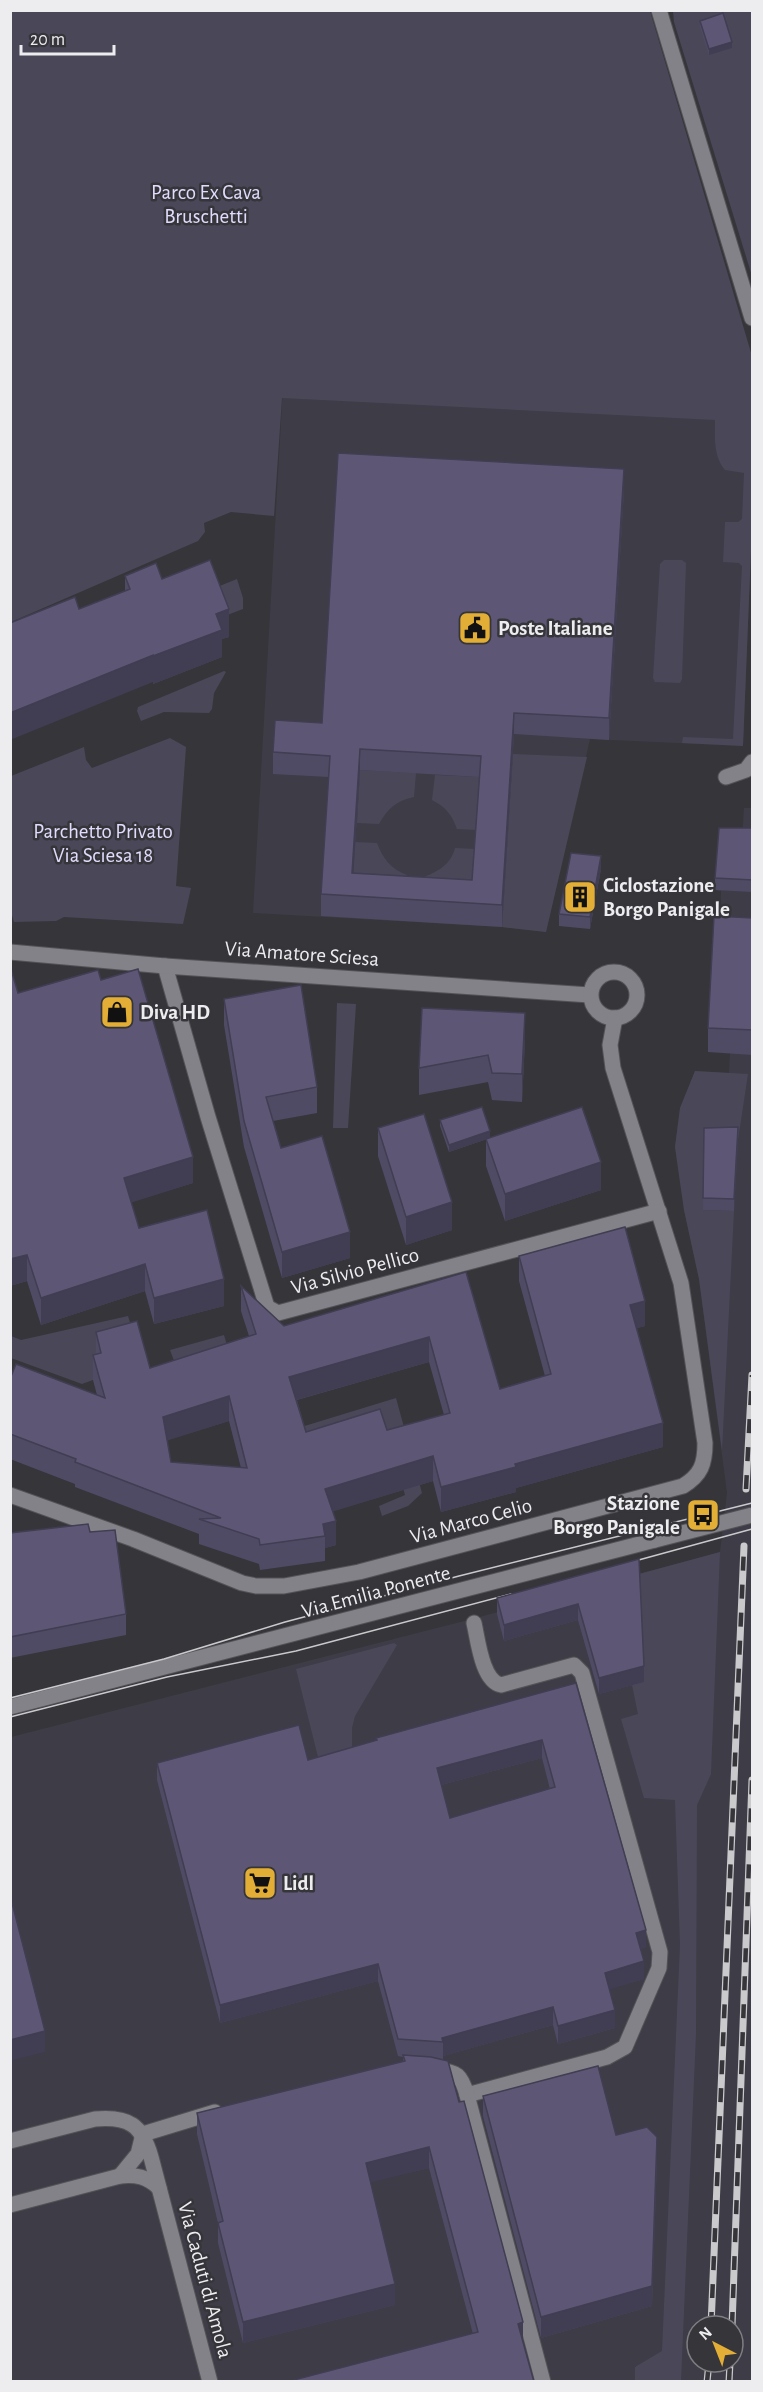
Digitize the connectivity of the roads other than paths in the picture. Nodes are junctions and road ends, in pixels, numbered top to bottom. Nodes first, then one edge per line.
1 (659, 10) edge
2 (753, 318) edge
3 (753, 762) edge
4 (726, 777) dead end
5 (10, 952) edge
6 (165, 966) junction
7 (590, 994) junction
8 (615, 1018) junction
9 (659, 1211) junction
10 (10, 1495) edge
11 (753, 1515) edge
12 (474, 1623) dead end
13 (10, 1707) edge
14 (415, 2066) edge
15 (467, 2095) junction
16 (234, 2107) edge
17 (143, 2134) junction
18 (10, 2141) edge
19 (120, 2175) junction
20 (159, 2188) junction
21 (10, 2205) edge
22 (210, 2382) edge
23 (543, 2382) edge

1 - 2 street
3 - 4 street
5 - 6 street, Via Amatore Sciesa
6 - 7 street, Via Amatore Sciesa
6 - 9 street, Via Silvio Pellico
7 - 8 street
7 - 8 street
8 - 9 street, Via Marco Celio
9 - 10 street, Via Marco Celio
11 - 13 street, Via Emilia Ponente, bridge
12 - 15 street
14 - 15 street
15 - 23 street
16 - 17 street
17 - 18 street
17 - 19 street
17 - 20 street, Via Caduti di Amola
19 - 20 street, Via Caduti di Amola
19 - 21 street, Via Caduti di Amola
20 - 22 street, Via Caduti di Amola

